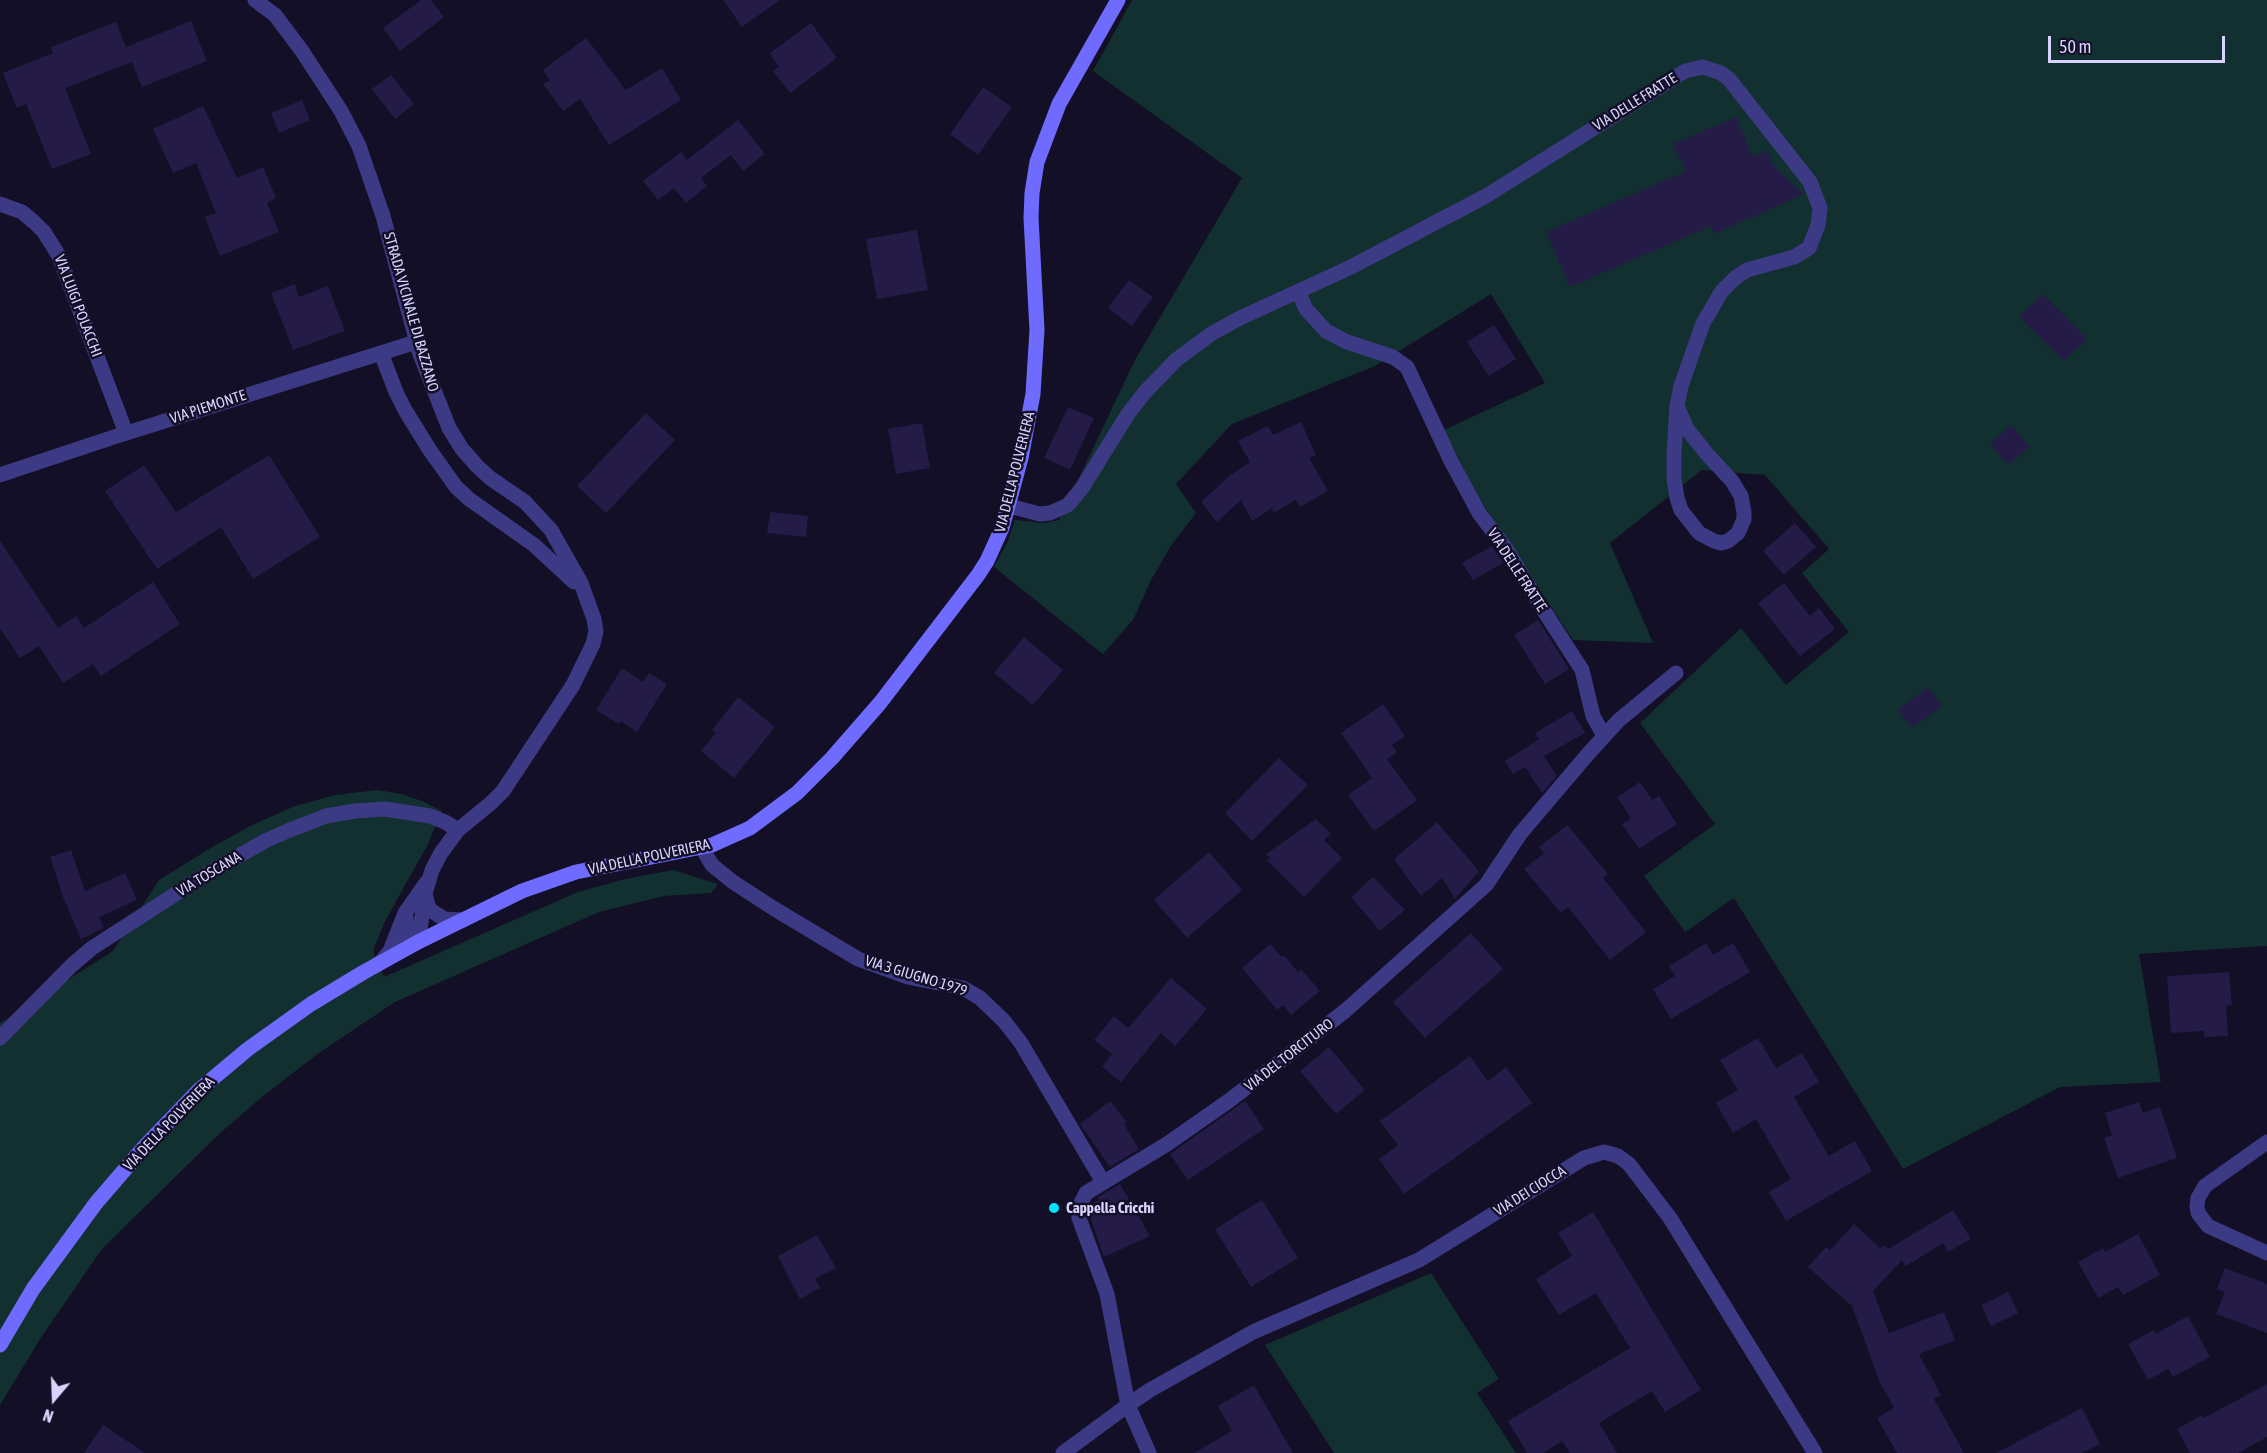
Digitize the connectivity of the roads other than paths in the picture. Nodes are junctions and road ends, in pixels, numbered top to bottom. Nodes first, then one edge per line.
1 (255, 0) edge
2 (1118, 0) edge
3 (0, 204) edge
4 (1298, 291) junction
5 (416, 342) junction
6 (381, 352) junction
7 (1677, 406) junction
8 (126, 433) junction
9 (0, 475) edge
10 (1009, 506) junction
11 (592, 612) junction
12 (1677, 673) dead end
13 (1604, 736) junction
14 (458, 830) junction
15 (703, 847) junction
16 (430, 875) junction
17 (426, 891) junction
18 (411, 902) junction
19 (463, 920) junction
20 (418, 942) junction
21 (379, 964) junction
22 (0, 1038) edge
23 (2267, 1142) edge
24 (1103, 1182) junction
25 (2267, 1253) edge
26 (0, 1344) edge
27 (1128, 1405) junction
28 (1063, 1453) edge
29 (1149, 1453) edge
30 (1815, 1453) edge

1 - 5 street, STRADA VICINALE DI BAZZANO
2 - 10 main road, VIA DELLA POLVERIERA
3 - 8 street, VIA LUIGI POLACCHI
4 - 7 street, VIA DELLE FRATTE
4 - 10 street, VIA DELLE FRATTE
4 - 13 street, VIA DELLE FRATTE
5 - 6 street, VIA PIEMONTE
5 - 11 street, STRADA VICINALE DI BAZZANO
6 - 8 street, VIA PIEMONTE
6 - 11 street
7 - 7 street, VIA DELLE FRATTE
8 - 9 street, VIA PIEMONTE
10 - 15 main road, VIA DELLA POLVERIERA
11 - 14 street, STRADA VICINALE DI BAZZANO
12 - 13 street, VIA DEL TORCITURO
13 - 24 street, VIA DEL TORCITURO
14 - 16 street, STRADA VICINALE DI BAZZANO
14 - 22 street, VIA TOSCANA
15 - 19 main road, VIA DELLA POLVERIERA
15 - 24 street, VIA 3 GIUGNO 1979
16 - 17 street, STRADA VICINALE DI BAZZANO
16 - 18 street, STRADA VICINALE DI BAZZANO
17 - 19 street
17 - 20 street, STRADA VICINALE DI BAZZANO
18 - 20 street, STRADA VICINALE DI BAZZANO
18 - 21 street, STRADA VICINALE DI BAZZANO
19 - 20 main road, VIA DELLA POLVERIERA
20 - 21 main road, VIA DELLA POLVERIERA
21 - 26 main road, VIA DELLA POLVERIERA
23 - 25 street
24 - 27 street, VIA DEL TORCITURO
27 - 28 street
27 - 29 street, VIA DEL TORCITURO
27 - 30 street, VIA DEI CIOCCA

